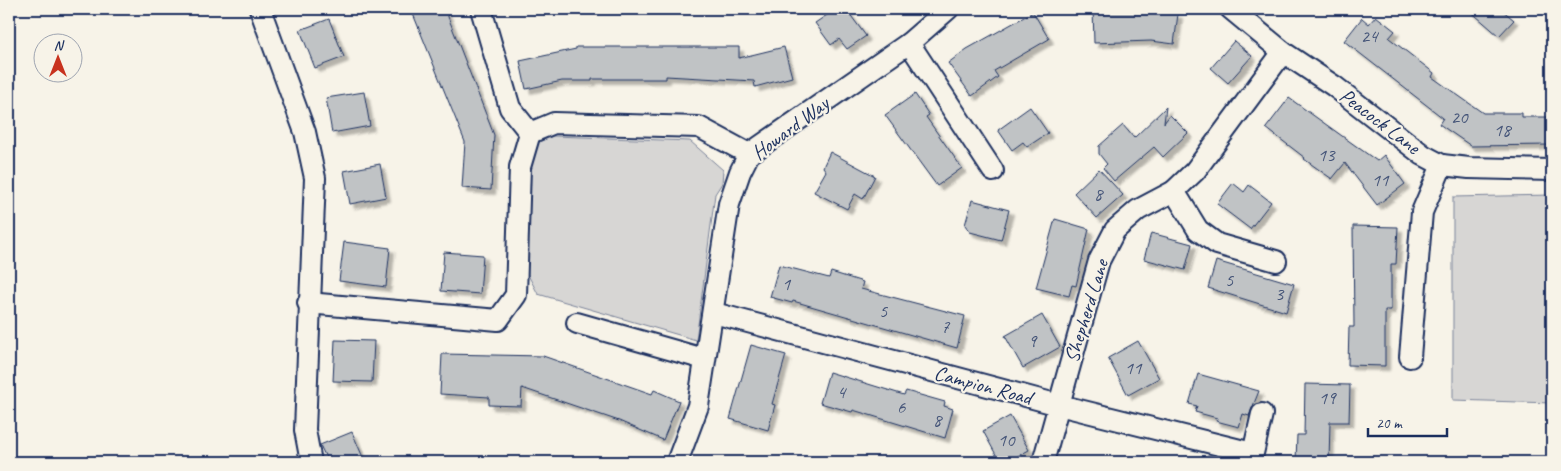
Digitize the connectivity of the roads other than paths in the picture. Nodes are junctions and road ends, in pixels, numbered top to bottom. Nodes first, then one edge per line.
1 (260, 9) edge
2 (480, 9) edge
3 (948, 9) edge
4 (1231, 9) edge
5 (909, 43) junction
6 (1283, 52) junction
7 (530, 133) junction
8 (749, 154) junction
9 (1442, 165) junction
10 (1552, 170) edge
11 (993, 171) dead end
12 (1174, 191) junction
13 (1276, 262) dead end
14 (308, 303) junction
15 (714, 313) junction
16 (577, 324) dead end
17 (1410, 357) dead end
18 (704, 359) junction
19 (1059, 405) junction
20 (1262, 414) dead end
21 (1251, 458) edge
22 (311, 462) edge
23 (677, 462) edge
24 (1043, 462) edge

1 - 14 street
2 - 7 street
3 - 5 street, Howard Way
4 - 6 street, Peacock Lane
5 - 8 street, Howard Way
5 - 11 street
6 - 9 street, Peacock Lane
6 - 12 street, Shepherd Lane
7 - 8 street
7 - 14 street
8 - 15 street, Howard Way
9 - 10 street, Peacock Lane
9 - 17 street
12 - 13 street
12 - 19 street, Shepherd Lane
14 - 22 street
15 - 18 street, Howard Way
15 - 19 street, Campion Road
16 - 18 street
18 - 23 street, Howard Way
19 - 21 street, Campion Road
19 - 24 street, Shepherd Lane
20 - 21 street, Campion Road

